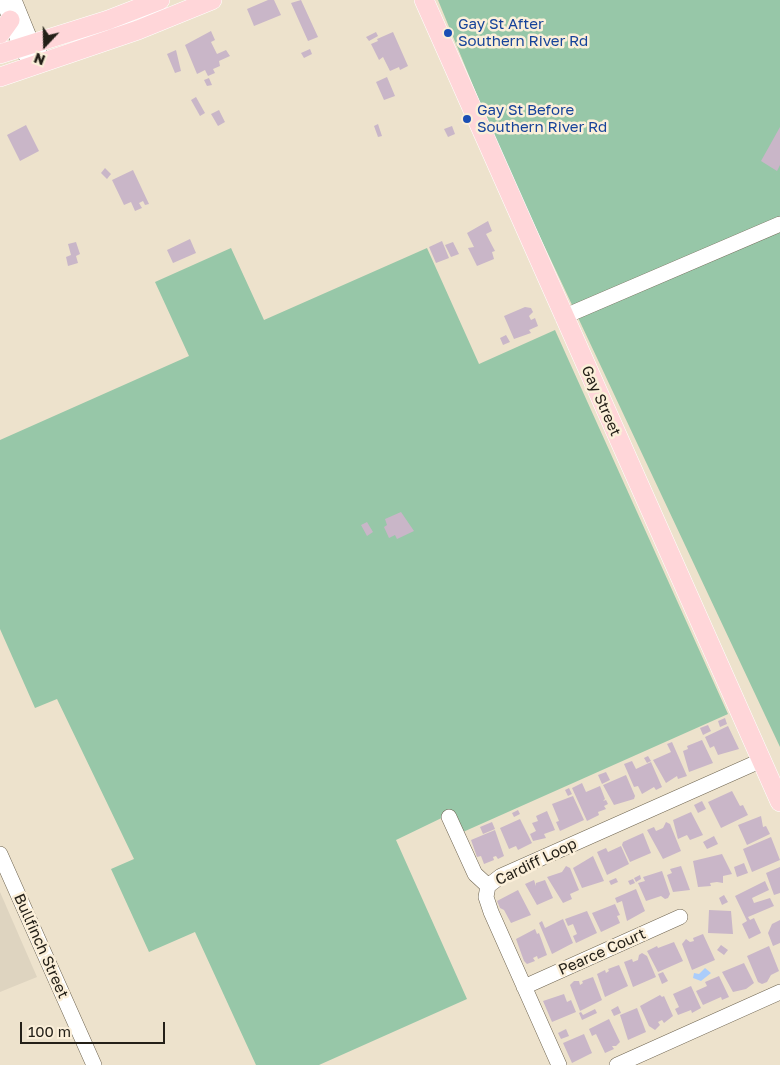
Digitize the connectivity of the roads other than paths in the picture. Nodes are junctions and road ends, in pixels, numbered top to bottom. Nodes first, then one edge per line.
1 (3, 0) edge
2 (14, 0) edge
3 (160, 0) edge
4 (212, 0) edge
5 (424, 0) edge
6 (5, 27) edge
7 (27, 46) junction
8 (0, 54) edge
9 (38, 63) junction
10 (0, 76) edge
11 (780, 224) edge
12 (563, 317) junction
13 (762, 760) junction
14 (780, 802) edge
15 (449, 817) dead end
16 (0, 854) edge
17 (488, 886) junction
18 (680, 916) dead end
19 (524, 987) junction
20 (780, 992) edge
21 (94, 1065) edge
22 (559, 1065) edge
23 (617, 1065) edge

1 - 6 street
2 - 7 street
3 - 7 main road
4 - 9 main road
5 - 12 main road, Gay Street
6 - 7 street
7 - 8 main road
7 - 9 street
9 - 10 main road
11 - 12 street
12 - 13 main road, Gay Street
13 - 14 main road, Gay Street
13 - 17 street, Cardiff Loop
15 - 17 street
16 - 21 street, Bullfinch Street
17 - 19 street, Cardiff Loop
18 - 19 street, Pearce Court
19 - 22 street, Cardiff Loop
20 - 23 street

